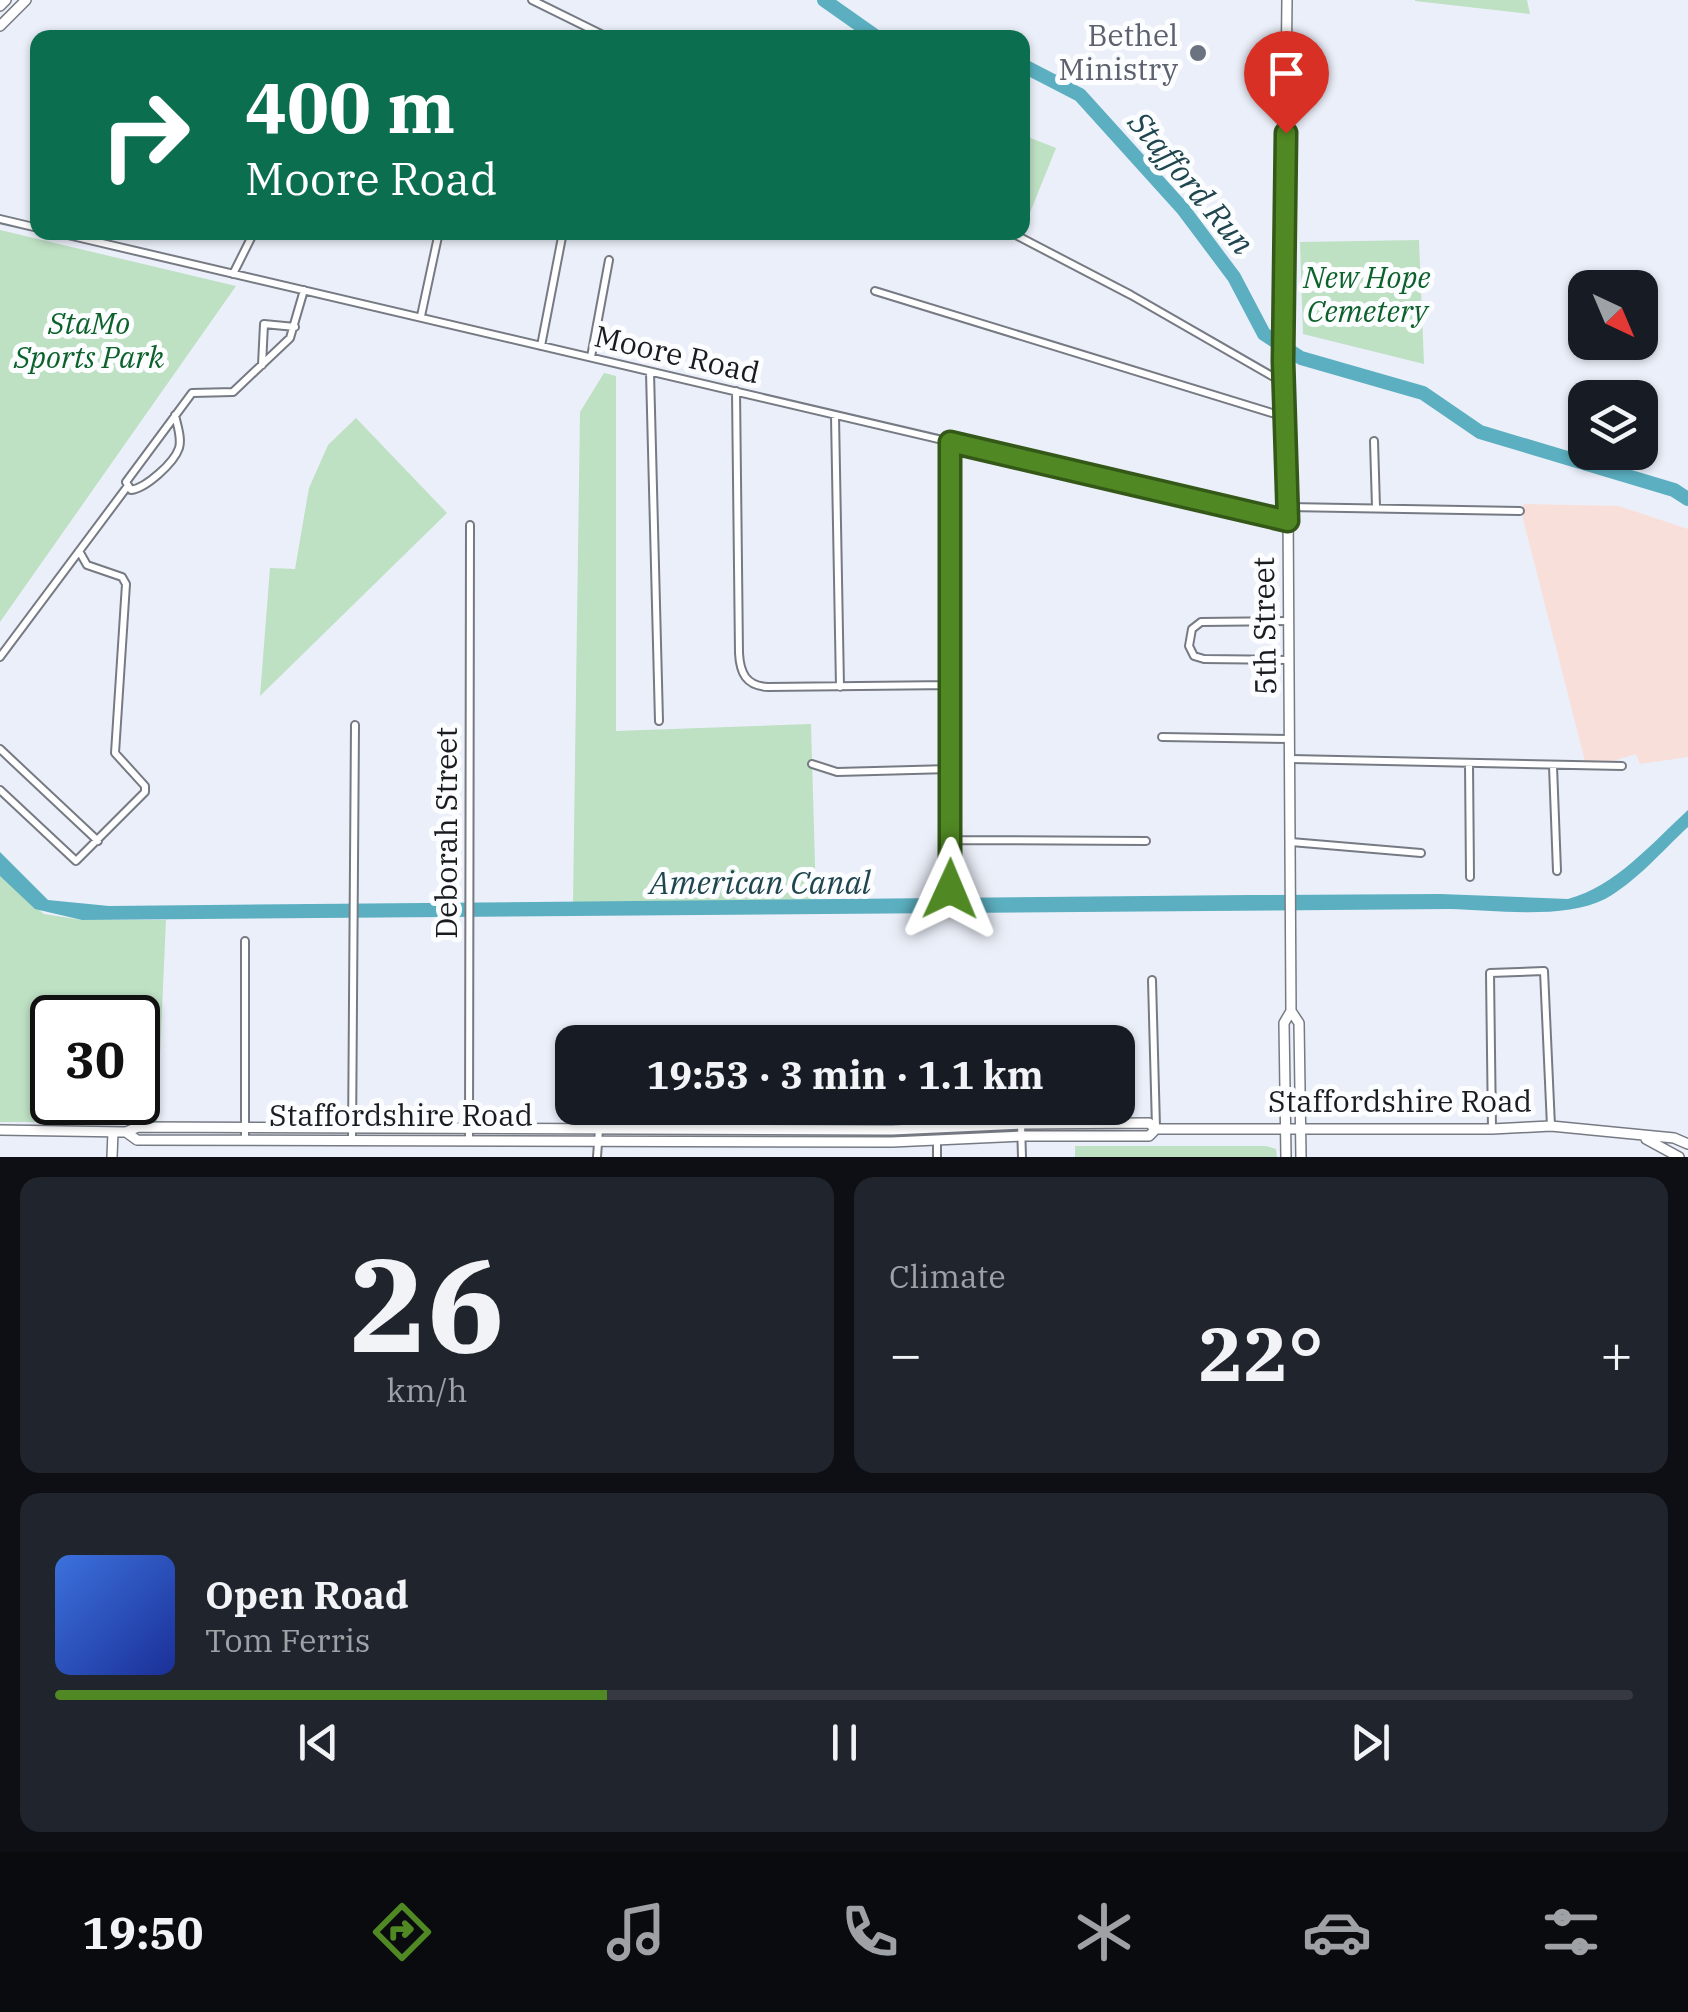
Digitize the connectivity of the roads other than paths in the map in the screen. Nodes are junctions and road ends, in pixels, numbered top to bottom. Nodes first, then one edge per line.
1 (6, 0) edge
2 (26, 0) edge
3 (532, 0) edge
4 (1287, 0) edge
5 (0, 6) edge
6 (0, 26) edge
7 (594, 30) edge
8 (0, 219) edge
9 (30, 226) edge
10 (89, 240) edge
11 (250, 240) edge
12 (437, 240) edge
13 (561, 240) edge
14 (1025, 240) edge
15 (609, 260) dead end
16 (232, 274) junction
17 (304, 290) junction
18 (875, 290) dead end
19 (420, 316) junction
20 (295, 327) junction
21 (540, 346) junction
22 (591, 358) junction
23 (262, 365) junction
24 (650, 372) junction
25 (1284, 383) junction
26 (736, 391) junction
27 (175, 415) junction
28 (835, 416) junction
29 (1285, 416) junction
30 (1374, 441) dead end
31 (950, 442) junction
32 (128, 487) junction
33 (1288, 507) junction
34 (1376, 507) junction
35 (1520, 511) dead end
36 (1288, 521) junction
37 (470, 525) dead end
38 (79, 551) junction
39 (1289, 620) junction
40 (0, 657) edge
41 (1290, 660) junction
42 (950, 685) junction
43 (840, 686) junction
44 (658, 722) dead end
45 (355, 725) dead end
46 (1162, 737) dead end
47 (1291, 739) junction
48 (0, 749) edge
49 (1291, 759) junction
50 (1469, 763) junction
51 (812, 764) dead end
52 (1554, 766) junction
53 (1622, 766) dead end
54 (950, 769) junction
55 (0, 790) edge
56 (950, 840) junction
57 (1146, 841) dead end
58 (98, 842) junction
59 (1291, 842) junction
60 (1421, 853) dead end
61 (1557, 871) dead end
62 (1470, 877) dead end
63 (950, 889) dead end
64 (244, 941) dead end
65 (1152, 980) dead end
66 (1291, 1011) junction
67 (1299, 1062) junction
68 (1284, 1067) junction
69 (1135, 1123) edge
70 (1000, 1125) edge
71 (1021, 1125) edge
72 (1551, 1126) junction
73 (245, 1128) junction
74 (352, 1128) junction
75 (393, 1128) junction
76 (469, 1128) junction
77 (1156, 1128) junction
78 (599, 1129) junction
79 (1285, 1129) junction
80 (1300, 1129) junction
81 (1492, 1129) junction
82 (0, 1130) edge
83 (113, 1132) junction
84 (126, 1132) junction
85 (1022, 1136) junction
86 (1644, 1137) junction
87 (246, 1140) junction
88 (352, 1140) junction
89 (393, 1140) junction
90 (469, 1140) junction
91 (937, 1140) junction
92 (599, 1141) junction
93 (1688, 1144) edge
94 (112, 1157) edge
95 (598, 1157) edge
96 (937, 1157) edge
97 (1022, 1157) edge
98 (1286, 1157) edge
99 (1300, 1157) edge
100 (1679, 1157) edge

1 - 5 main road
2 - 6 main road
3 - 7 street
4 - 25 main road, 5th Street
8 - 9 street
10 - 16 street, Moore Road
11 - 16 street
12 - 19 street
13 - 21 street
14 - 25 street
15 - 22 street
16 - 17 street, Moore Road
17 - 19 street, Moore Road
17 - 20 street
18 - 29 street
19 - 21 street, Moore Road
20 - 23 street
20 - 23 street
21 - 22 street, Moore Road
22 - 24 street, Moore Road
23 - 27 street
24 - 26 street, Moore Road
24 - 44 street
25 - 29 main road, 5th Street
26 - 28 street, Moore Road
26 - 43 street
27 - 32 street
27 - 32 street
28 - 31 street, Moore Road
28 - 43 street
29 - 33 main road, 5th Street
30 - 34 street
31 - 36 street, Moore Road
31 - 42 street
32 - 38 street
33 - 34 street
33 - 36 main road, 5th Street
34 - 35 street
36 - 39 main road, 5th Street
37 - 76 street, Deborah Street
38 - 40 street
38 - 58 street
39 - 41 main road, 5th Street
39 - 41 street
41 - 47 main road, 5th Street
42 - 43 street
42 - 54 street
45 - 74 street
46 - 47 street
47 - 49 main road, 5th Street
48 - 58 street
49 - 50 street
49 - 59 main road, 5th Street
50 - 52 street
50 - 62 street
51 - 54 street
52 - 53 street
52 - 61 street
54 - 56 street
55 - 58 street
56 - 57 street
56 - 63 street
59 - 60 street
59 - 66 main road, 5th Street
64 - 73 street
65 - 77 street
66 - 67 main road, 5th Street
66 - 68 main road, 5th Street
67 - 68 main road
67 - 80 main road, 5th Street
68 - 79 main road, 5th Street
69 - 77 main road, Staffordshire Road
70 - 78 main road, Staffordshire Road
71 - 85 street
72 - 81 main road, Staffordshire Road
72 - 81 street
72 - 86 main road, Staffordshire Road
73 - 74 main road, Staffordshire Road
73 - 84 main road, Staffordshire Road
73 - 87 street
74 - 75 main road, Staffordshire Road
74 - 88 street
75 - 76 main road, Staffordshire Road
75 - 89 street
76 - 78 main road, Staffordshire Road
76 - 90 street, Deborah Street
77 - 79 main road, Staffordshire Road
77 - 85 main road, Staffordshire Road
78 - 92 street
79 - 80 main road, Staffordshire Road
79 - 98 main road, 5th Street
80 - 81 main road, Staffordshire Road
80 - 99 main road, 5th Street
82 - 83 main road, Staffordshire Road
83 - 84 main road, Staffordshire Road
83 - 94 main road
84 - 87 main road, Staffordshire Road
85 - 91 main road, Staffordshire Road
85 - 97 street
86 - 93 main road, Staffordshire Road
86 - 100 main road, Staffordshire Road
87 - 88 main road, Staffordshire Road
88 - 89 main road, Staffordshire Road
89 - 90 main road, Staffordshire Road
90 - 92 main road, Staffordshire Road
91 - 92 main road, Staffordshire Road
91 - 96 street
92 - 95 street

